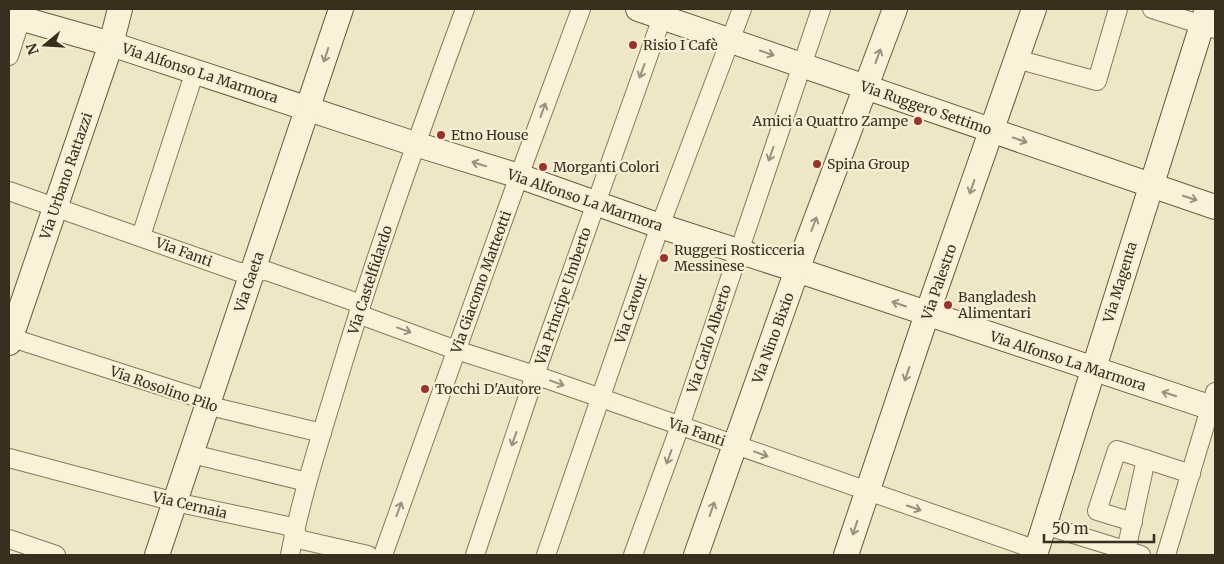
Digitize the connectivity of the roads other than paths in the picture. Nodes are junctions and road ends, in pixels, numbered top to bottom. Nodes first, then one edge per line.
1 (120, 9) edge
2 (341, 9) edge
3 (465, 9) edge
4 (581, 9) edge
5 (638, 9) edge
6 (742, 9) edge
7 (821, 9) edge
8 (895, 9) edge
9 (1034, 9) edge
10 (1118, 9) edge
11 (1152, 9) edge
12 (663, 13) edge
13 (18, 14) edge
14 (1208, 21) edge
15 (730, 40) junction
16 (110, 44) junction
17 (9, 56) edge
18 (1016, 59) junction
19 (802, 65) junction
20 (195, 71) junction
21 (866, 88) junction
22 (308, 109) junction
23 (992, 130) junction
24 (415, 144) junction
25 (519, 176) junction
26 (1151, 185) junction
27 (9, 191) edge
28 (596, 203) junction
29 (56, 206) junction
30 (1215, 207) edge
31 (660, 226) junction
32 (140, 236) junction
33 (738, 251) junction
34 (797, 270) junction
35 (253, 271) junction
36 (359, 309) junction
37 (927, 314) junction
38 (9, 339) edge
39 (456, 350) junction
40 (1092, 370) junction
41 (536, 376) junction
42 (601, 399) junction
43 (207, 403) junction
44 (1214, 403) edge
45 (680, 426) junction
46 (322, 432) junction
47 (735, 444) junction
48 (192, 454) junction
49 (9, 458) edge
50 (1146, 459) junction
51 (1191, 474) junction
52 (307, 482) junction
53 (867, 492) junction
54 (175, 502) junction
55 (1133, 522) junction
56 (1044, 525) junction
57 (295, 532) junction
58 (9, 540) edge
59 (36, 552) edge
60 (1036, 553) edge
61 (1134, 553) edge
62 (56, 555) edge
63 (156, 555) edge
64 (290, 555) edge
65 (368, 555) edge
66 (383, 555) edge
67 (475, 555) edge
68 (546, 555) edge
69 (633, 555) edge
70 (696, 555) edge
71 (846, 555) edge
72 (1166, 555) edge

1 - 16 street, Via Urbano Rattazzi
2 -> 22 street, Via Gaeta
3 - 24 street, Via Castelfidardo
25 -> 4 street, Via Giacomo Matteotti
5 - 12 street, Via Ruggero Settimo
6 - 15 street, Via Cavour
7 - 19 street, Via Carlo Alberto
21 -> 8 street, Via Nino Bixio
9 - 18 street, Via Palestro
10 - 18 street
11 - 14 street
12 - 15 street, Via Ruggero Settimo
12 -> 28 street, Via Principe Umberto
13 - 16 street, Via Alfonso La Marmora
13 - 17 street
14 - 26 street, Via Magenta
15 -> 19 street, Via Ruggero Settimo
15 - 31 street, Via Cavour
16 - 20 street, Via Alfonso La Marmora
16 - 29 street, Via Urbano Rattazzi
18 - 23 street, Via Palestro
19 - 21 street, Via Ruggero Settimo
19 -> 33 street, Via Carlo Alberto
20 - 22 street, Via Alfonso La Marmora
20 - 32 street
21 - 23 street, Via Ruggero Settimo
34 -> 21 street, Via Nino Bixio
22 - 24 street, Via Alfonso La Marmora
22 - 35 street, Via Gaeta
23 -> 26 street, Via Ruggero Settimo
23 -> 37 street, Via Palestro
25 -> 24 street, Via Alfonso La Marmora
24 - 36 street, Via Castelfidardo
25 - 28 street, Via Alfonso La Marmora
25 - 39 street, Via Giacomo Matteotti
26 -> 30 street, Via Ruggero Settimo
26 - 40 street, Via Magenta
27 - 29 street, Via Fanti
28 - 31 street, Via Alfonso La Marmora
28 - 41 street, Via Principe Umberto
29 - 32 street, Via Fanti
29 - 38 street, Via Urbano Rattazzi
31 - 33 street, Via Alfonso La Marmora
31 - 42 street, Via Cavour
32 - 35 street, Via Fanti
33 - 34 street, Via Alfonso La Marmora
33 - 45 street, Via Carlo Alberto
37 -> 34 street, Via Alfonso La Marmora
34 - 47 street, Via Nino Bixio
35 - 36 street, Via Fanti
35 - 43 street, Via Gaeta
36 -> 39 street, Via Fanti
36 - 46 street, Via Castelfidardo
37 - 40 street, Via Alfonso La Marmora
37 -> 53 street, Via Palestro
38 - 43 street, Via Rosolino Pilo
39 - 41 street, Via Fanti
66 -> 39 street, Via Giacomo Matteotti
44 -> 40 street, Via Alfonso La Marmora
40 - 56 street, Via Magenta
41 -> 42 street, Via Fanti
41 -> 67 street, Via Principe Umberto
42 - 45 street, Via Fanti
42 - 68 street, Via Cavour
43 - 46 street, Via Rosolino Pilo
43 - 48 street, Via Gaeta
44 - 51 street
45 - 47 street, Via Fanti
45 -> 69 street, Via Carlo Alberto
46 - 52 street, Via Castelfidardo
47 -> 53 street, Via Fanti
70 -> 47 street, Via Nino Bixio
48 - 52 street
48 - 54 street, Via Gaeta
49 - 54 street, Via Cernaia
50 - 51 street
50 - 55 street
50 - 55 street
51 - 72 street
52 - 57 street, Via Castelfidardo
53 -> 60 street, Via Fanti
53 -> 71 street, Via Palestro
54 - 57 street, Via Cernaia
54 - 63 street, Via Gaeta
55 - 61 street
56 - 60 street, Via Magenta
56 - 61 street
57 - 64 street, Via Castelfidardo
57 - 65 street, Via Cernaia
58 - 59 street
59 - 62 street

